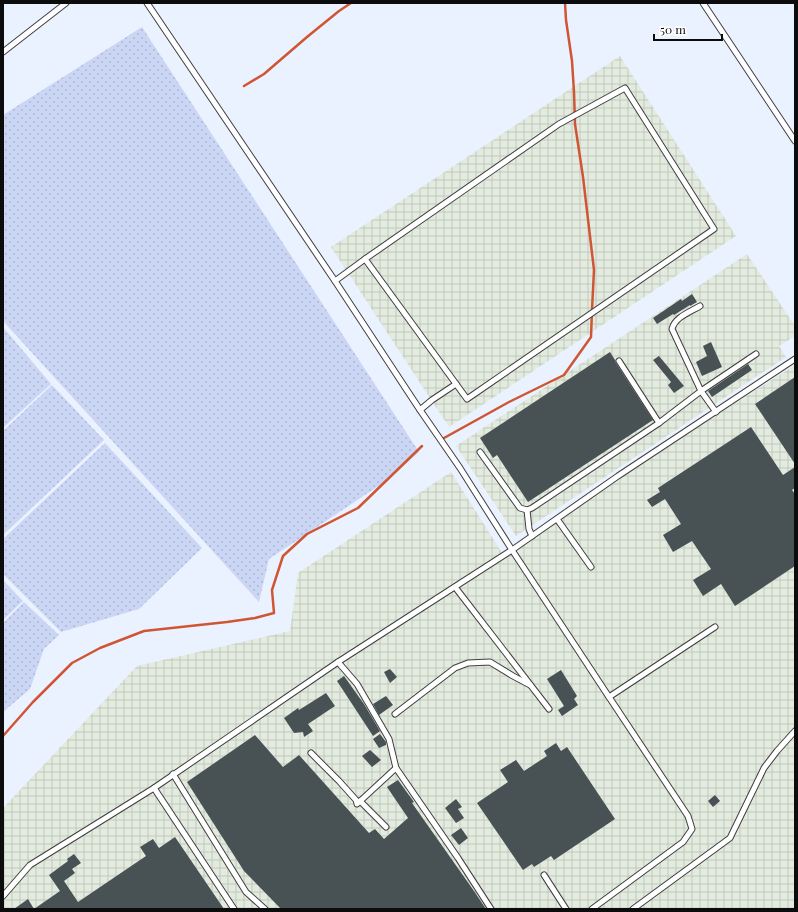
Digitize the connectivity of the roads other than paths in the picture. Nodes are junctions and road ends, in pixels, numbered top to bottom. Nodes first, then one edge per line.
1 (66, 3) edge
2 (147, 3) edge
3 (703, 3) edge
4 (3, 52) edge
5 (795, 141) edge
6 (365, 259) junction
7 (335, 281) junction
8 (700, 306) dead end
9 (756, 354) dead end
10 (795, 359) edge
11 (618, 361) dead end
12 (456, 384) junction
13 (701, 391) junction
14 (420, 410) junction
15 (716, 412) junction
16 (660, 423) junction
17 (480, 452) dead end
18 (527, 510) junction
19 (557, 519) junction
20 (532, 536) junction
21 (512, 550) junction
22 (591, 567) dead end
23 (455, 587) junction
24 (715, 627) dead end
25 (338, 662) junction
26 (530, 685) junction
27 (609, 698) junction
28 (549, 709) dead end
29 (395, 714) dead end
30 (795, 731) edge
31 (311, 753) dead end
32 (396, 768) junction
33 (173, 774) junction
34 (154, 788) junction
35 (360, 801) junction
36 (386, 827) dead end
37 (544, 875) dead end
38 (3, 896) edge
39 (234, 909) edge
40 (264, 909) edge
41 (491, 909) edge
42 (566, 909) edge
43 (592, 909) edge
44 (633, 909) edge

1 - 4 lane
2 - 7 lane
3 - 5 lane
6 - 7 lane
6 - 12 lane
6 - 12 lane
7 - 14 lane
8 - 13 lane
9 - 13 lane
10 - 15 lane
11 - 16 lane
12 - 14 lane
13 - 15 lane
13 - 16 lane
14 - 21 lane
15 - 19 lane
16 - 18 lane
17 - 18 lane
18 - 20 lane
19 - 20 lane
19 - 22 lane
20 - 21 lane
21 - 23 lane
21 - 27 lane
23 - 25 lane
23 - 26 lane
24 - 27 lane
25 - 32 lane
25 - 33 lane
26 - 28 lane
26 - 29 lane
27 - 43 lane
30 - 44 lane
31 - 35 lane
32 - 35 lane
32 - 41 lane
33 - 34 lane
33 - 40 lane
34 - 38 lane
34 - 39 lane
35 - 36 lane
37 - 42 lane

